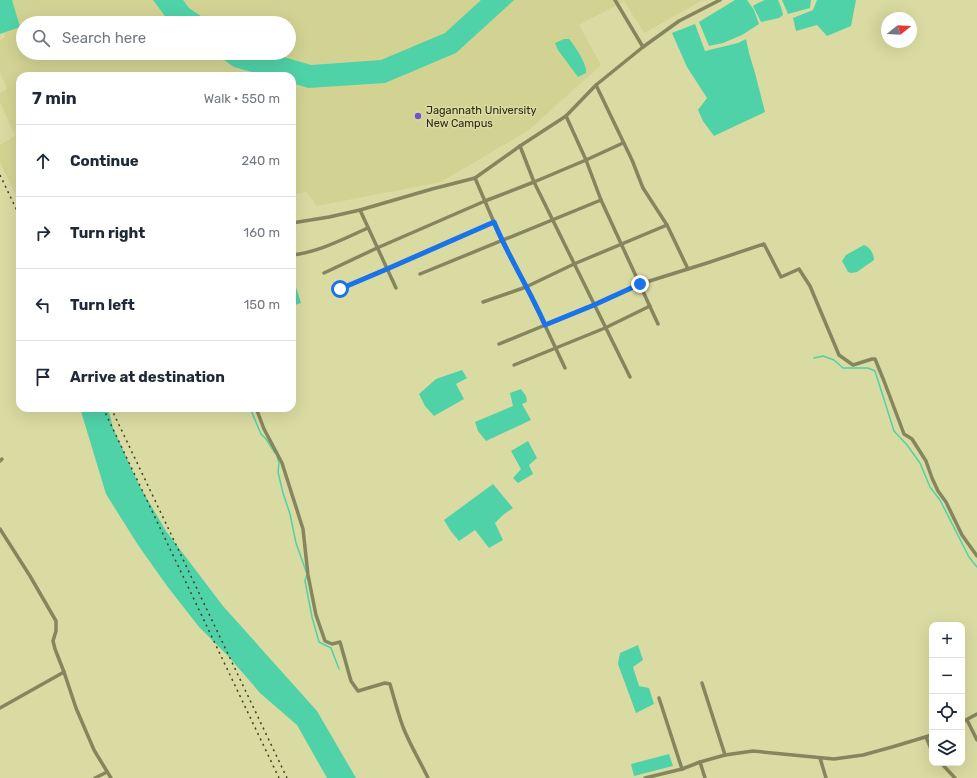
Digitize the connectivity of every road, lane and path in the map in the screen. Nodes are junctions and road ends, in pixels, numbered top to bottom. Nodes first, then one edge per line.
1 (615, 0) edge
2 (720, 0) edge
3 (643, 47) junction
4 (596, 85) junction
5 (566, 116) junction
6 (624, 143) junction
7 (520, 146) junction
8 (586, 160) junction
9 (475, 178) junction
10 (534, 182) junction
11 (602, 200) junction
12 (485, 201) junction
13 (360, 210) junction
14 (552, 220) junction
15 (296, 222) edge
16 (494, 222) junction
17 (667, 225) junction
18 (368, 228) junction
19 (502, 241) junction
20 (622, 244) junction
21 (377, 248) junction
22 (296, 255) edge
23 (574, 264) junction
24 (387, 269) junction
25 (688, 269) junction
26 (324, 272) dead end
27 (420, 274) dead end
28 (640, 284) junction
29 (526, 287) junction
30 (396, 288) dead end
31 (340, 289) dead end
32 (483, 302) dead end
33 (594, 305) junction
34 (650, 306) junction
35 (658, 324) dead end
36 (545, 325) junction
37 (605, 328) junction
38 (499, 344) dead end
39 (555, 348) junction
40 (514, 365) dead end
41 (564, 368) dead end
42 (630, 377) dead end
43 (258, 412) edge
44 (0, 529) edge
45 (977, 556) edge
46 (64, 672) junction
47 (702, 684) dead end
48 (659, 698) dead end
49 (0, 708) edge
50 (977, 714) edge
51 (967, 720) joint
52 (929, 736) edge
53 (926, 737) junction
54 (977, 740) edge
55 (929, 744) edge
56 (725, 756) junction
57 (820, 758) junction
58 (700, 762) junction
59 (944, 766) edge
60 (682, 769) junction
61 (107, 772) junction
62 (95, 778) edge
63 (111, 778) edge
64 (428, 778) edge
65 (645, 778) edge
66 (705, 778) edge
67 (826, 778) edge
68 (955, 778) edge

1 - 3 street
2 - 3 street
3 - 4 street
4 - 5 street
4 - 6 street
5 - 7 street
5 - 8 street
6 - 8 street
6 - 17 street
7 - 9 street
7 - 10 street
8 - 10 street
8 - 11 street
9 - 12 street
9 - 13 street
10 - 12 street
10 - 14 street
11 - 14 street
11 - 20 street
12 - 16 street
12 - 21 street
13 - 15 street
13 - 18 street
14 - 19 street
14 - 23 street
16 - 19 street
16 - 24 street
17 - 20 street
17 - 25 street
18 - 21 street
18 - 22 street
19 - 27 street
19 - 29 street
20 - 23 street
20 - 28 street
21 - 24 street
21 - 26 street
23 - 29 street
23 - 33 street
24 - 30 street
24 - 31 street
25 - 28 street
25 - 45 street
28 - 33 street
28 - 34 street
29 - 32 street
29 - 36 street
33 - 36 street
33 - 37 street
34 - 35 street
34 - 37 street
36 - 38 street
36 - 39 street
37 - 39 street
37 - 42 street
39 - 40 street
39 - 41 street
43 - 64 street
44 - 46 street
46 - 49 street
46 - 61 street
47 - 56 street
48 - 60 street
50 - 51 street
51 - 54 street
52 - 53 street
53 - 55 street
53 - 57 street
56 - 57 street
56 - 58 street
57 - 67 street
58 - 60 street
58 - 66 street
59 - 68 street
60 - 65 street
61 - 62 street
61 - 63 street

